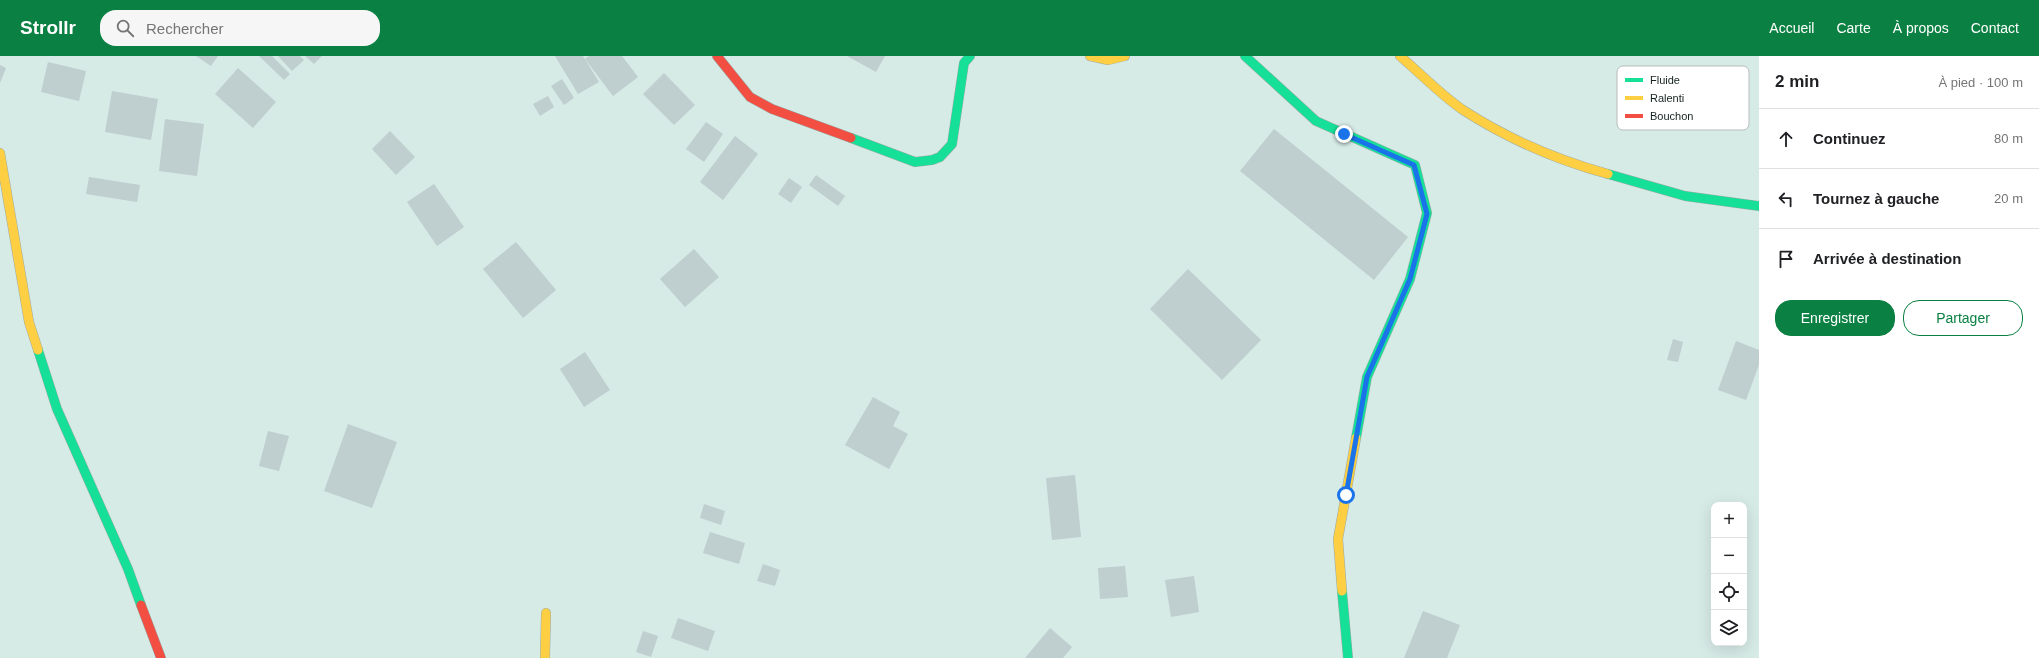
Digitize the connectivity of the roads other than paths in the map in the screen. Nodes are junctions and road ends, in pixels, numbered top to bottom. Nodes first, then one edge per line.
1 (717, 56) edge
2 (970, 56) edge
3 (1090, 56) edge
4 (1125, 56) edge
5 (1245, 56) edge
6 (1400, 56) edge
7 (0, 154) edge
8 (1759, 206) edge
9 (546, 613) dead end
10 (161, 658) edge
11 (545, 658) edge
12 (1348, 658) edge

1 - 2 street
3 - 4 street
5 - 12 street
6 - 8 street
7 - 10 street
9 - 11 street

